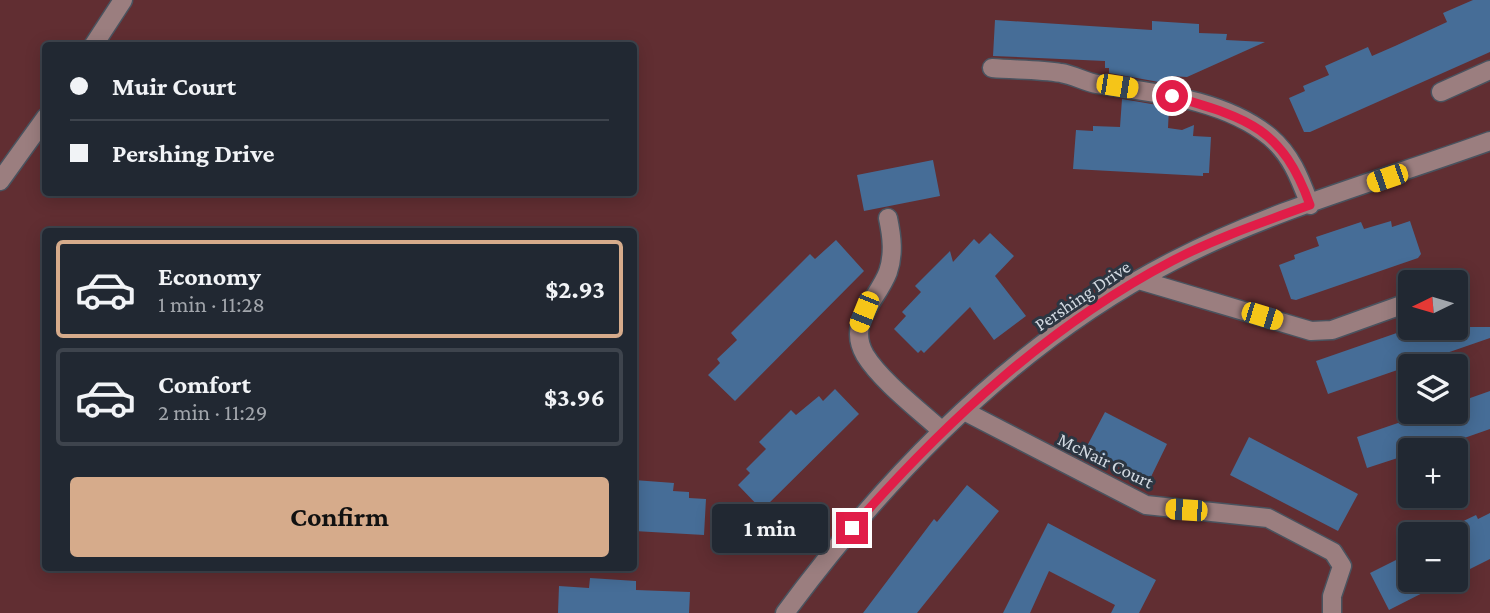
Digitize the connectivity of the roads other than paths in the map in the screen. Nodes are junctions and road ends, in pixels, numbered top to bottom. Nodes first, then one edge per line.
1 (122, 0) edge
2 (96, 42) edge
3 (992, 68) dead end
4 (1490, 70) edge
5 (1441, 92) dead end
6 (42, 123) edge
7 (1490, 141) edge
8 (0, 181) edge
9 (1310, 205) junction
10 (888, 218) dead end
11 (1139, 280) junction
12 (1398, 306) edge
13 (964, 411) junction
14 (942, 431) junction
15 (785, 613) edge
16 (1332, 613) edge

1 - 2 street
3 - 9 street
4 - 5 street
6 - 8 street
7 - 9 street, Pershing Drive
9 - 11 street, Pershing Drive
10 - 14 street
11 - 12 street
11 - 13 street, Pershing Drive
13 - 14 street, Pershing Drive
13 - 16 street, McNair Court
14 - 15 street, Pershing Drive

